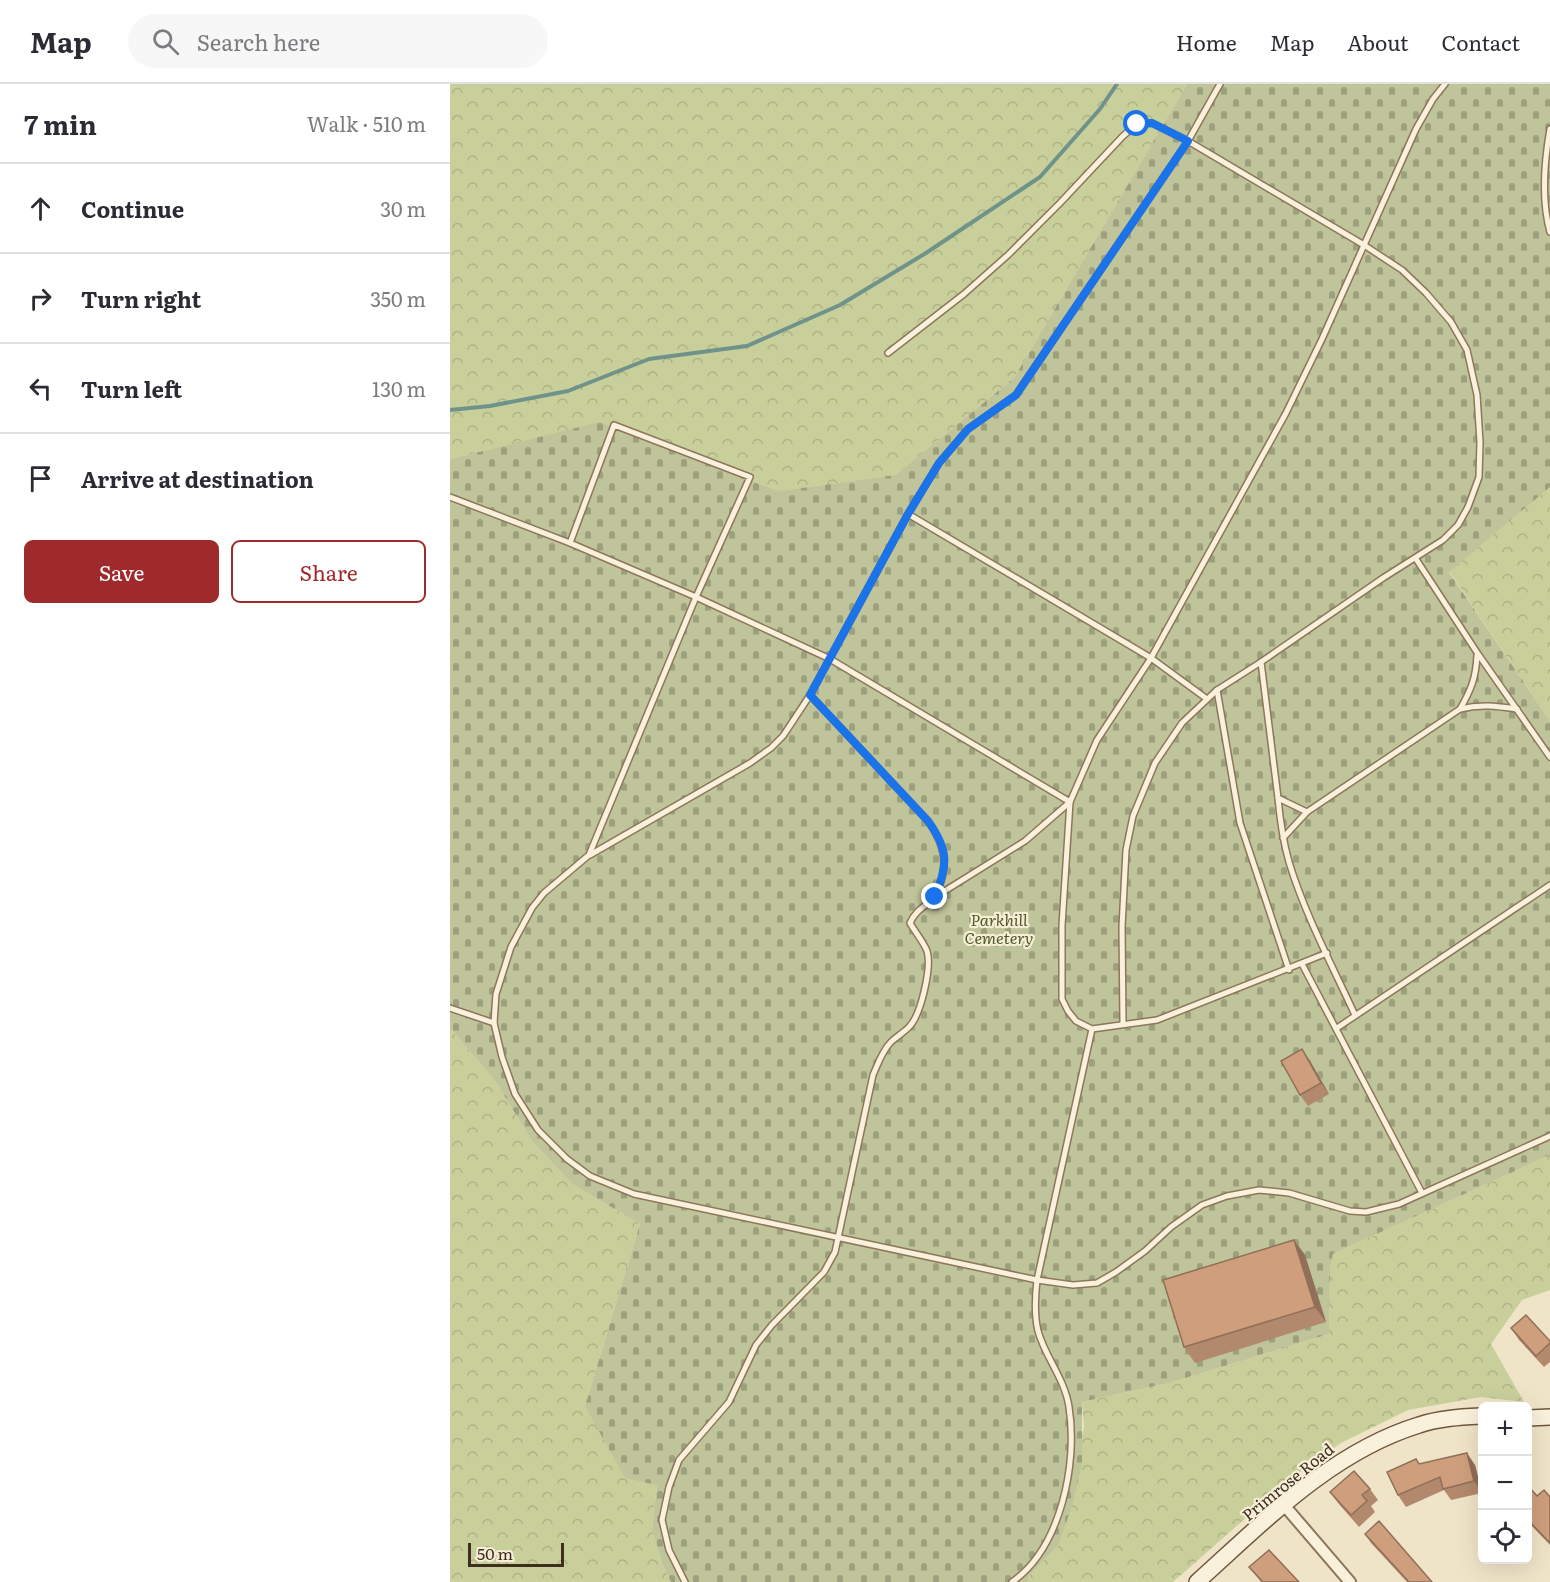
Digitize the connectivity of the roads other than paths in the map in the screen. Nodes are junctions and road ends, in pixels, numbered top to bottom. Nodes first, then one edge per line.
1 (1220, 84) edge
2 (1445, 84) edge
3 (1550, 129) edge
4 (1188, 141) junction
5 (1550, 232) edge
6 (1364, 245) junction
7 (888, 353) dead end
8 (450, 497) edge
9 (908, 514) junction
10 (570, 543) junction
11 (1416, 559) junction
12 (696, 597) junction
13 (1478, 654) junction
14 (1151, 658) junction
15 (830, 659) junction
16 (1261, 662) junction
17 (1217, 690) junction
18 (810, 695) junction
19 (1207, 699) junction
20 (1460, 709) junction
21 (1517, 709) junction
22 (1550, 757) edge
23 (1278, 798) junction
24 (1070, 802) junction
25 (1307, 812) junction
26 (1283, 838) junction
27 (589, 855) junction
28 (1550, 885) edge
29 (935, 897) junction
30 (1327, 953) junction
31 (1302, 964) junction
32 (1289, 970) junction
33 (450, 1008) edge
34 (1355, 1015) junction
35 (494, 1023) junction
36 (1123, 1023) junction
37 (1337, 1028) junction
38 (1092, 1029) junction
39 (1550, 1136) edge
40 (1422, 1193) junction
41 (839, 1239) junction
42 (1036, 1280) junction
43 (1478, 1416) edge
44 (1284, 1505) junction
45 (685, 1582) edge
46 (1012, 1582) edge
47 (1197, 1582) edge
48 (1350, 1582) edge

1 - 4 lane
2 - 6 lane
3 - 5 lane
4 - 6 lane
4 - 7 lane
4 - 9 lane
6 - 11 lane
6 - 14 lane
8 - 10 lane
9 - 14 lane
9 - 15 lane
10 - 12 lane
10 - 12 lane
11 - 13 lane
11 - 16 lane
12 - 15 lane
12 - 27 lane
13 - 20 lane
13 - 21 lane
14 - 19 lane
14 - 24 lane
15 - 18 lane
15 - 24 lane
16 - 17 lane
16 - 23 lane
17 - 19 lane
17 - 32 lane
18 - 27 lane
18 - 29 lane
19 - 36 lane
20 - 21 lane
20 - 25 lane
21 - 22 lane
23 - 25 lane
23 - 26 lane
24 - 29 lane
24 - 38 lane
25 - 26 lane
26 - 30 lane
27 - 35 lane
28 - 34 lane
29 - 41 lane
30 - 31 lane
30 - 34 lane
31 - 32 lane
31 - 37 lane
32 - 36 lane
33 - 35 lane
34 - 37 lane
35 - 41 lane
36 - 38 lane
37 - 40 lane
38 - 42 lane
39 - 40 lane
40 - 42 lane
41 - 42 lane
41 - 45 lane
42 - 46 lane
43 - 44 street, Primrose Road
44 - 47 street, Primrose Road
44 - 48 street

